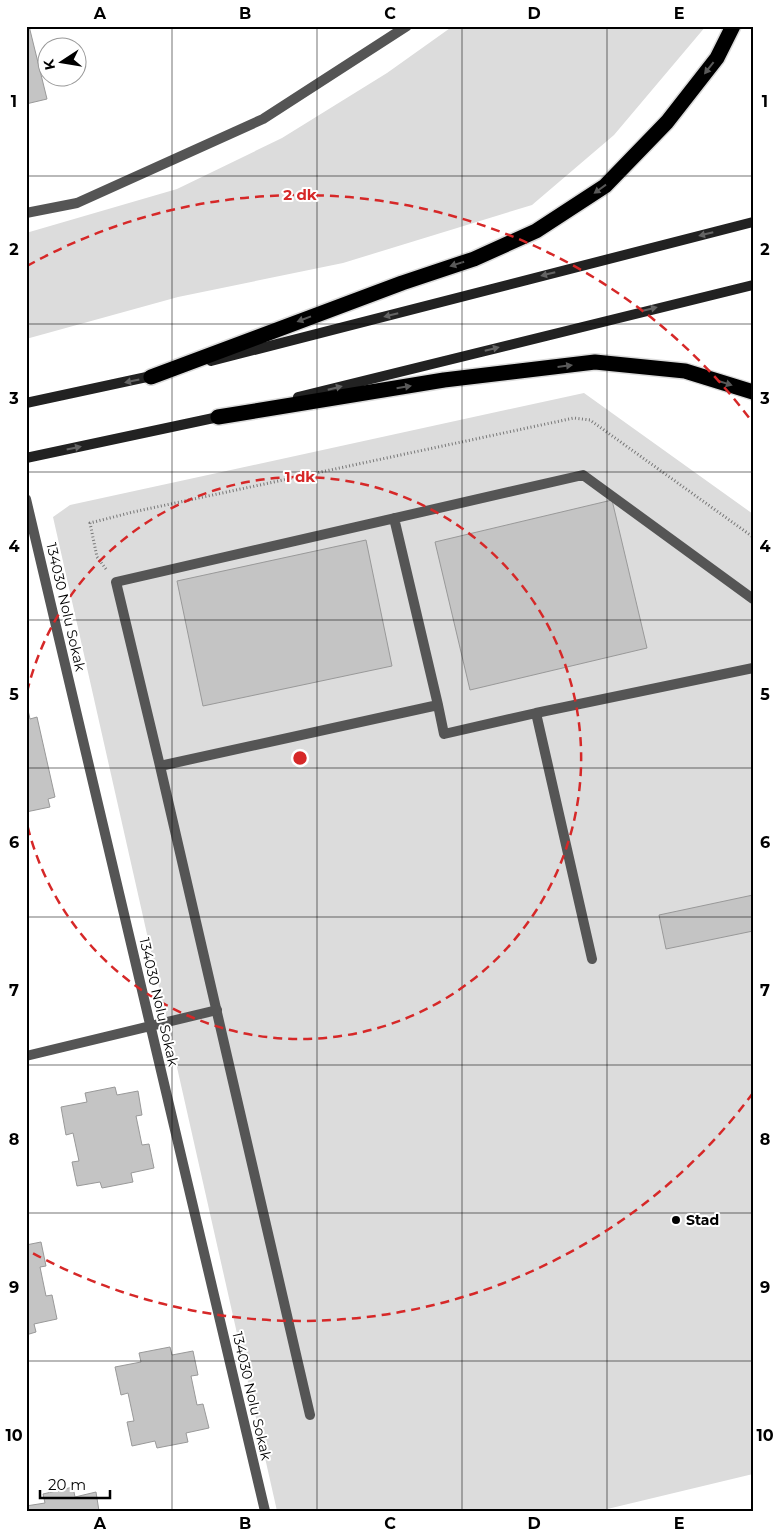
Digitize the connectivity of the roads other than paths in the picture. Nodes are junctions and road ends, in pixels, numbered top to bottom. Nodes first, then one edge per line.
1 (407, 26) edge
2 (733, 26) edge
3 (26, 213) edge
4 (753, 222) edge
5 (753, 285) edge
6 (151, 377) junction
7 (753, 392) edge
8 (26, 403) edge
9 (218, 418) junction
10 (26, 458) edge
11 (26, 498) edge
12 (394, 518) junction
13 (753, 599) edge
14 (753, 668) edge
15 (438, 705) junction
16 (536, 713) junction
17 (160, 766) junction
18 (592, 959) dead end
19 (217, 1010) junction
20 (150, 1025) junction
21 (26, 1056) edge
22 (310, 1415) dead end
23 (265, 1511) edge

1 - 3 street
2 -> 6 highway
4 -> 6 main road
9 -> 5 main road
6 -> 8 main road
9 -> 7 highway
10 -> 9 main road
11 - 20 street, 134030 Nolu Sokak
12 - 13 street
12 - 15 street
12 - 17 street
14 - 16 street
15 - 16 street
15 - 17 street
16 - 18 street
17 - 19 street
19 - 20 street
19 - 22 street
20 - 21 street
20 - 23 street, 134030 Nolu Sokak

